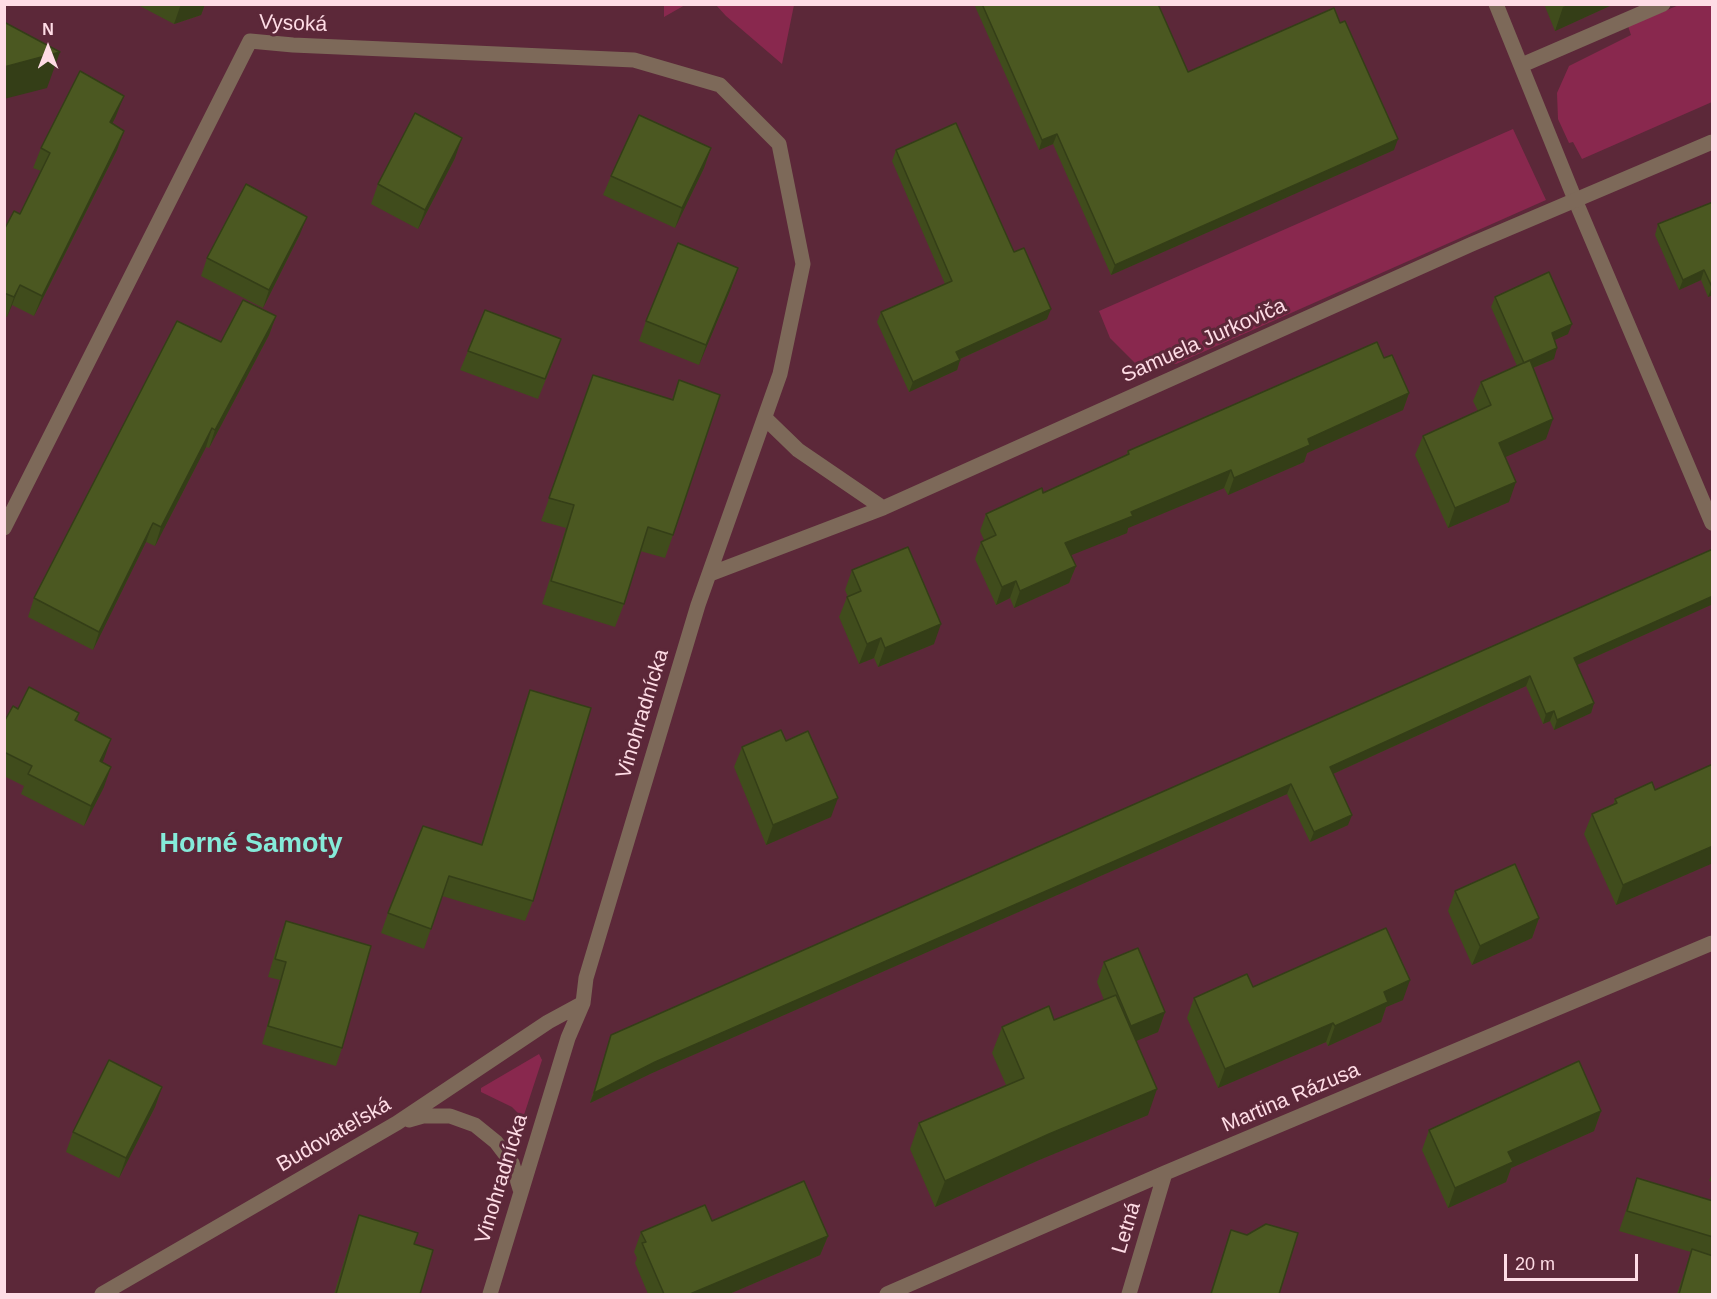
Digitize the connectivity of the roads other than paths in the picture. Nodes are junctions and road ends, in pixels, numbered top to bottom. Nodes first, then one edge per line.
1 (1496, 4) edge
2 (1663, 4) edge
3 (1522, 65) junction
4 (1713, 142) edge
5 (779, 144) joint
6 (1576, 202) junction
7 (766, 419) junction
8 (883, 508) junction
9 (1713, 523) edge
10 (4, 528) edge
11 (710, 574) junction
12 (1713, 943) edge
13 (583, 1003) junction
14 (397, 1123) junction
15 (1165, 1173) junction
16 (520, 1189) junction
17 (102, 1294) edge
18 (490, 1294) edge
19 (887, 1294) edge
20 (1129, 1294) edge

1 - 3 street
2 - 3 street
3 - 6 street
4 - 6 street, Samuela Jurkoviča
5 - 7 street, Vinohradnícka
5 - 10 street, Vysoká
6 - 8 street, Samuela Jurkoviča
6 - 9 street
7 - 8 street
7 - 11 street, Vinohradnícka
8 - 11 street, Samuela Jurkoviča
11 - 13 street, Vinohradnícka
12 - 15 street, Martina Rázusa
13 - 14 street, Budovateľská
13 - 16 street, Vinohradnícka
14 - 16 street
14 - 17 street, Budovateľská
15 - 19 street, Martina Rázusa
15 - 20 street, Letná
16 - 18 street, Vinohradnícka

